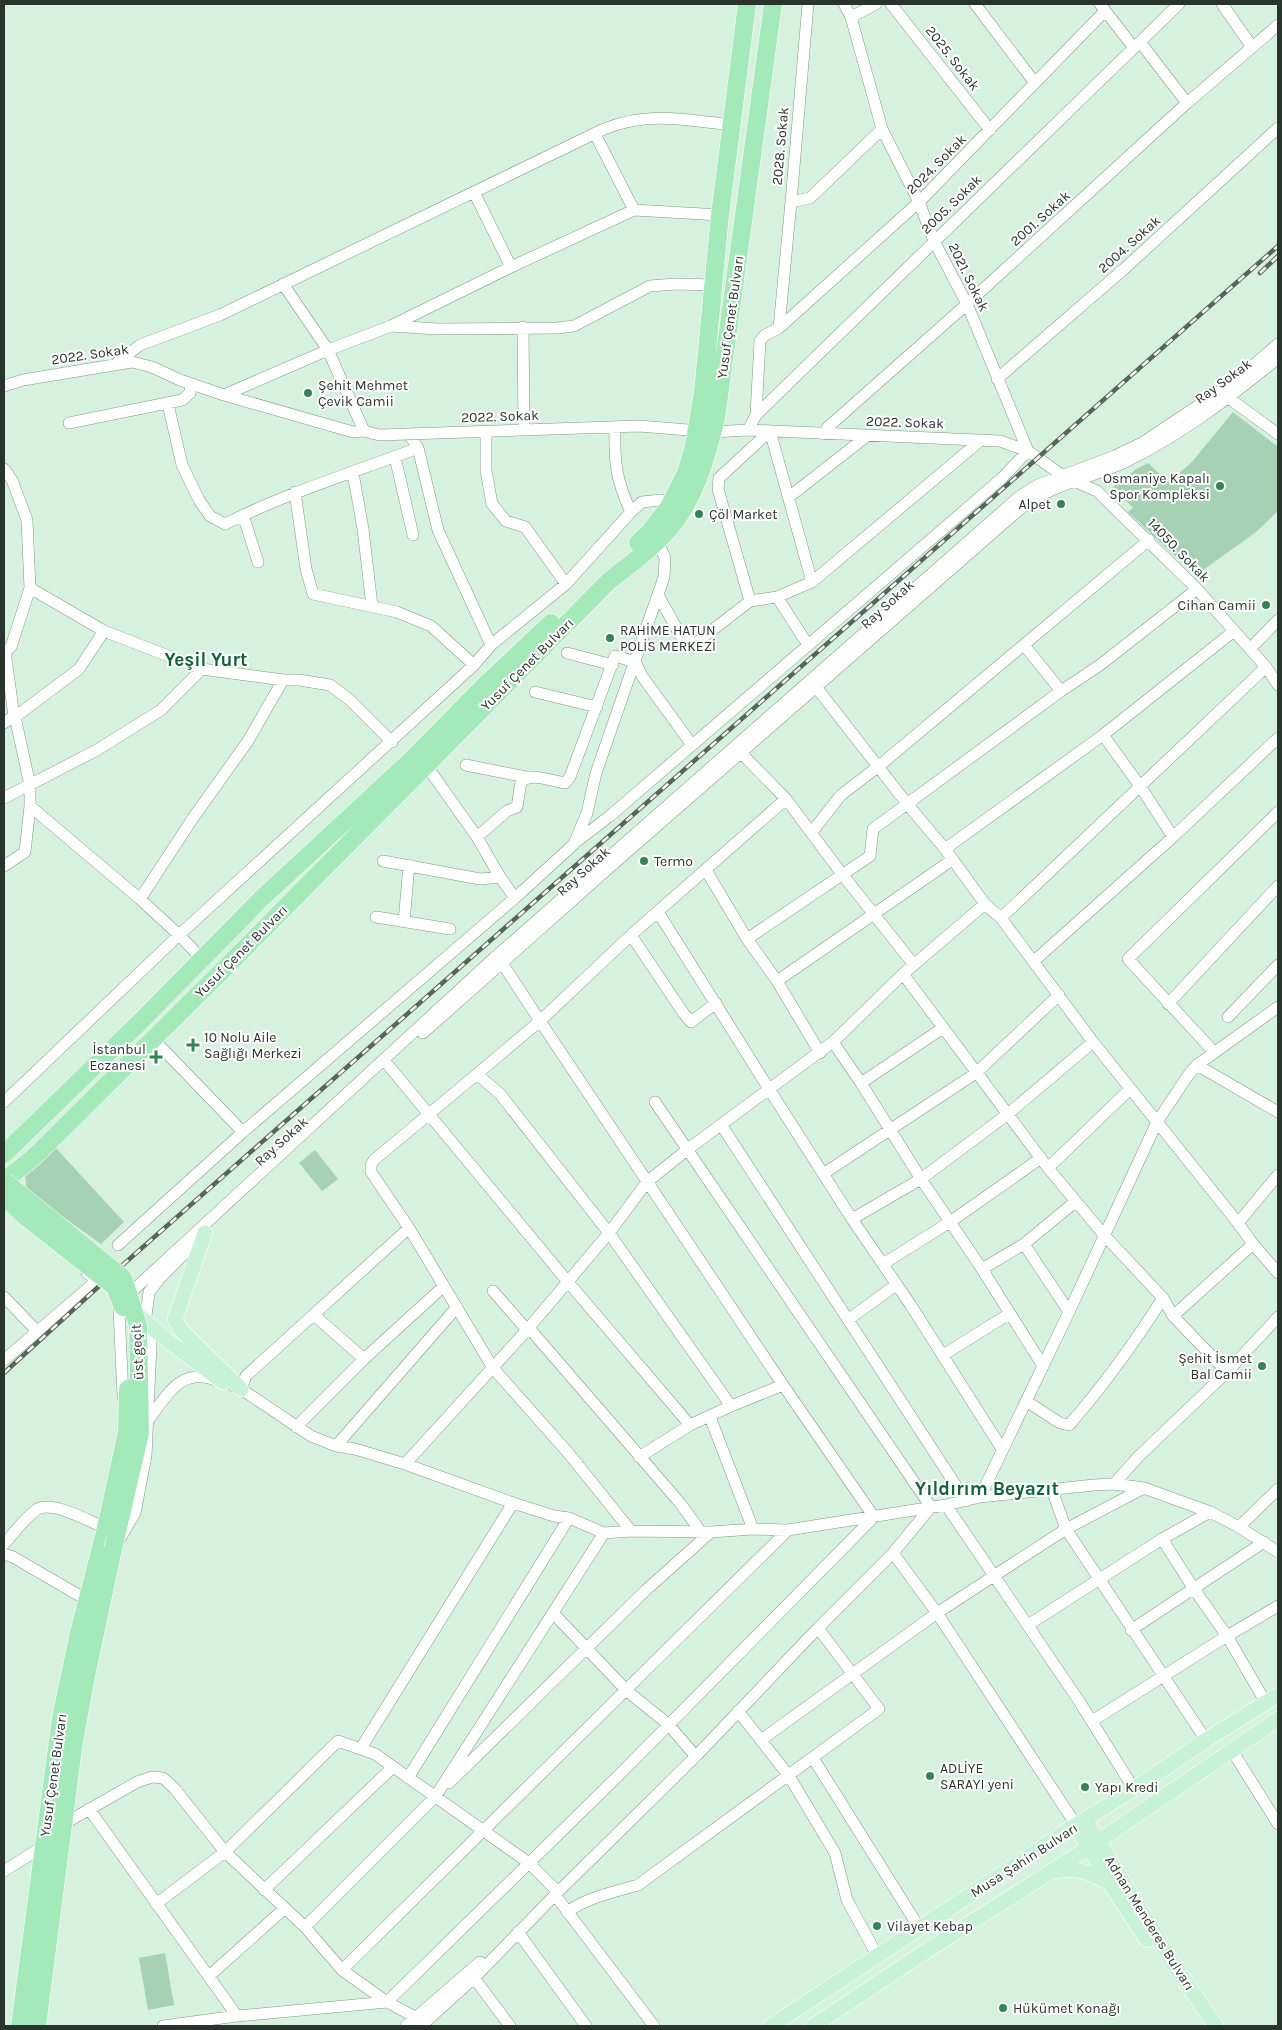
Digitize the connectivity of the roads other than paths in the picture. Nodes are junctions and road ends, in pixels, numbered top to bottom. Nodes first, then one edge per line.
1 (747, 4) edge
2 (773, 4) edge
3 (808, 4) edge
4 (844, 4) edge
5 (876, 4) edge
6 (891, 4) edge
7 (975, 4) edge
8 (1178, 4) edge
9 (1222, 4) edge
10 (1102, 7) edge
11 (850, 17) junction
12 (1278, 25) edge
13 (1137, 45) junction
14 (1252, 47) junction
15 (1035, 83) junction
16 (1187, 103) junction
17 (732, 125) junction
18 (1278, 128) edge
19 (882, 129) junction
20 (990, 130) junction
21 (595, 134) junction
22 (474, 192) junction
23 (790, 202) junction
24 (919, 202) junction
25 (634, 210) junction
26 (720, 215) junction
27 (934, 241) junction
28 (511, 267) junction
29 (283, 284) junction
30 (714, 286) junction
31 (967, 304) junction
32 (391, 326) junction
33 (523, 327) junction
34 (779, 328) junction
35 (1278, 344) edge
36 (328, 350) junction
37 (1278, 358) edge
38 (116, 364) junction
39 (997, 379) junction
40 (191, 384) junction
41 (4, 386) edge
42 (1225, 394) junction
43 (224, 395) junction
44 (168, 404) junction
45 (756, 415) junction
46 (69, 423) dead end
47 (615, 428) junction
48 (524, 430) junction
49 (705, 430) junction
50 (748, 430) junction
51 (364, 431) junction
52 (770, 431) junction
53 (486, 432) junction
54 (409, 434) junction
55 (822, 434) junction
56 (1278, 434) edge
57 (867, 436) junction
58 (982, 440) junction
59 (418, 448) junction
60 (1028, 450) junction
61 (395, 457) junction
62 (4, 469) edge
63 (352, 473) junction
64 (1064, 476) junction
65 (1075, 480) junction
66 (295, 492) junction
67 (789, 497) junction
68 (661, 500) dead end
69 (631, 512) junction
70 (242, 515) junction
71 (413, 535) dead end
72 (655, 535) junction
73 (1149, 540) junction
74 (258, 562) dead end
75 (812, 582) junction
76 (566, 584) junction
77 (30, 588) junction
78 (1197, 589) junction
79 (658, 595) junction
80 (777, 597) junction
81 (750, 601) junction
82 (372, 606) junction
83 (1278, 620) edge
84 (104, 631) junction
85 (1234, 631) junction
86 (491, 645) junction
87 (808, 645) junction
88 (1024, 645) junction
89 (1250, 649) junction
90 (4, 651) edge
91 (567, 653) dead end
92 (635, 662) junction
93 (474, 665) junction
94 (612, 665) junction
95 (1266, 667) junction
96 (202, 669) junction
97 (283, 680) junction
98 (1278, 685) edge
99 (816, 686) junction
100 (1061, 691) junction
101 (535, 692) dead end
102 (597, 707) junction
103 (11, 719) edge
104 (1103, 735) junction
105 (1278, 738) edge
106 (392, 742) junction
107 (692, 744) junction
108 (741, 753) junction
109 (426, 765) junction
110 (466, 765) dead end
111 (879, 766) junction
112 (526, 777) junction
113 (30, 785) junction
114 (1140, 786) junction
115 (4, 798) edge
116 (786, 799) junction
117 (908, 805) junction
118 (30, 806) junction
119 (1278, 812) edge
120 (812, 832) junction
121 (1173, 837) junction
122 (477, 838) junction
123 (574, 844) junction
124 (945, 849) junction
125 (383, 860) dead end
126 (952, 860) junction
127 (409, 865) junction
128 (4, 866) edge
129 (706, 870) junction
130 (842, 874) junction
131 (500, 877) junction
132 (1278, 886) edge
133 (515, 898) junction
134 (140, 899) junction
135 (985, 904) junction
136 (658, 912) junction
137 (874, 914) junction
138 (376, 917) dead end
139 (1001, 918) junction
140 (404, 922) junction
141 (450, 929) dead end
142 (180, 935) junction
143 (631, 935) junction
144 (748, 939) junction
145 (202, 959) junction
146 (1034, 961) junction
147 (502, 963) junction
148 (914, 965) junction
149 (1278, 965) edge
150 (903, 974) junction
151 (777, 980) junction
152 (1059, 995) junction
153 (716, 1003) junction
154 (1168, 1004) junction
155 (1278, 1007) edge
156 (1228, 1017) dead end
157 (540, 1021) junction
158 (943, 1028) junction
159 (153, 1038) junction
160 (833, 1042) junction
161 (1093, 1042) junction
162 (1214, 1052) junction
163 (820, 1053) junction
164 (388, 1065) junction
165 (1197, 1065) junction
166 (976, 1073) junction
167 (477, 1074) junction
168 (861, 1083) junction
169 (769, 1089) junction
170 (1130, 1089) junction
171 (4, 1102) edge
172 (655, 1102) dead end
173 (1278, 1112) edge
174 (429, 1114) junction
175 (1008, 1114) junction
176 (1157, 1122) junction
177 (722, 1126) junction
178 (890, 1129) junction
179 (243, 1132) junction
180 (688, 1149) junction
181 (4, 1154) edge
182 (1044, 1163) junction
183 (823, 1174) junction
184 (1278, 1175) edge
185 (920, 1179) junction
186 (4, 1181) edge
187 (648, 1182) junction
188 (4, 1197) edge
189 (1075, 1202) junction
190 (4, 1206) edge
191 (852, 1219) junction
192 (950, 1222) junction
193 (1238, 1223) junction
194 (409, 1228) junction
195 (205, 1233) junction
196 (609, 1234) junction
197 (1104, 1235) junction
198 (1024, 1244) junction
199 (1252, 1244) junction
200 (118, 1245) dead end
201 (883, 1264) junction
202 (982, 1269) junction
203 (1278, 1273) edge
204 (568, 1282) junction
205 (896, 1285) junction
206 (444, 1286) junction
207 (493, 1291) dead end
208 (4, 1297) edge
209 (1162, 1298) junction
210 (124, 1303) junction
211 (457, 1308) junction
212 (1069, 1312) junction
213 (1009, 1314) junction
214 (314, 1315) junction
215 (1174, 1316) junction
216 (1278, 1316) edge
217 (850, 1319) junction
218 (147, 1323) junction
219 (528, 1329) junction
220 (37, 1331) junction
221 (942, 1355) junction
222 (364, 1359) junction
223 (4, 1360) edge
224 (1043, 1366) junction
225 (493, 1368) junction
226 (1227, 1372) junction
227 (223, 1382) junction
228 (783, 1385) junction
229 (241, 1388) junction
230 (1026, 1400) junction
231 (731, 1406) junction
232 (710, 1417) junction
233 (149, 1419) junction
234 (690, 1425) junction
235 (296, 1427) junction
236 (336, 1446) junction
237 (1002, 1449) junction
238 (639, 1457) junction
239 (406, 1464) junction
240 (1114, 1484) junction
241 (1144, 1488) junction
242 (1278, 1489) edge
243 (1052, 1490) junction
244 (980, 1497) junction
245 (966, 1501) junction
246 (513, 1503) junction
247 (946, 1506) junction
248 (928, 1508) junction
249 (1210, 1512) junction
250 (874, 1517) junction
251 (569, 1518) junction
252 (1239, 1526) junction
253 (106, 1528) junction
254 (1066, 1529) junction
255 (753, 1530) junction
256 (788, 1530) junction
257 (631, 1531) junction
258 (706, 1532) junction
259 (604, 1533) junction
260 (1162, 1539) junction
261 (1264, 1542) junction
262 (4, 1544) edge
263 (113, 1549) junction
264 (894, 1552) junction
265 (1278, 1552) edge
266 (4, 1554) edge
267 (994, 1576) junction
268 (1100, 1578) junction
269 (1194, 1589) junction
270 (87, 1600) junction
271 (1278, 1606) edge
272 (553, 1613) junction
273 (937, 1613) junction
274 (1028, 1625) junction
275 (818, 1628) junction
276 (1131, 1630) junction
277 (1227, 1636) junction
278 (588, 1648) junction
279 (853, 1673) junction
280 (1164, 1678) junction
281 (627, 1691) junction
282 (1272, 1699) edge
283 (738, 1711) junction
284 (1278, 1719) edge
285 (1092, 1721) junction
286 (668, 1724) junction
287 (761, 1740) junction
288 (1206, 1740) junction
289 (361, 1748) junction
290 (1231, 1749) junction
291 (692, 1752) junction
292 (813, 1758) junction
293 (393, 1767) junction
294 (789, 1776) junction
295 (408, 1778) junction
296 (1134, 1789) junction
297 (435, 1796) junction
298 (89, 1810) junction
299 (1080, 1822) junction
300 (1278, 1824) edge
301 (62, 1825) junction
302 (484, 1832) junction
303 (1094, 1844) junction
304 (42, 1847) junction
305 (225, 1852) junction
306 (529, 1863) junction
307 (1114, 1867) junction
308 (4, 1871) edge
309 (1048, 1873) junction
310 (1109, 1882) junction
311 (264, 1890) junction
312 (555, 1891) junction
313 (156, 1904) junction
314 (284, 1909) junction
315 (567, 1912) junction
316 (305, 1927) junction
317 (920, 1929) junction
318 (518, 1932) junction
319 (878, 1957) junction
320 (342, 1970) junction
321 (209, 1976) junction
322 (474, 1978) junction
323 (387, 2002) junction
324 (237, 2016) junction
325 (826, 2021) edge
326 (424, 2023) edge
327 (780, 2024) edge
328 (20, 2026) edge
329 (37, 2026) edge
330 (163, 2026) edge
331 (406, 2026) edge
332 (510, 2026) edge
333 (586, 2026) edge
334 (654, 2026) edge
335 (813, 2026) edge
336 (1204, 2026) edge
337 (1216, 2026) edge

1 - 17 highway, Yusuf Çenet Bulvarı
2 - 49 highway, Yusuf Çenet Bulvarı
3 - 23 street, 2028. Sokak
4 - 11 street, 2021. Sokak
5 - 11 street
6 - 20 street, 2025. Sokak
7 - 15 street
8 - 13 street, 2005. Sokak
9 - 14 street
10 - 13 street
10 - 15 street, 2024. Sokak
11 - 19 street, 2021. Sokak
12 - 14 street, 2001. Sokak
13 - 16 street
13 - 27 street, 2005. Sokak
14 - 16 street, 2001. Sokak
15 - 20 street, 2024. Sokak
16 - 31 street, 2001. Sokak
17 - 21 street
17 - 26 highway, Yusuf Çenet Bulvarı
18 - 39 street, 2004. Sokak
19 - 23 street, 2028. Sokak
19 - 24 street, 2021. Sokak
20 - 24 street, 2024. Sokak
21 - 22 street
21 - 25 street
22 - 28 street
22 - 29 street
23 - 34 street
24 - 27 street, 2021. Sokak
24 - 34 street, 2024. Sokak
25 - 26 street
25 - 28 street
26 - 30 highway, Yusuf Çenet Bulvarı
27 - 31 street, 2021. Sokak
27 - 45 street, 2005. Sokak
28 - 32 street
29 - 36 street
29 - 38 street
30 - 33 street
30 - 49 highway, Yusuf Çenet Bulvarı
31 - 39 street, 2021. Sokak
31 - 55 street, 2001. Sokak
32 - 33 street
32 - 36 street
33 - 48 street
34 - 45 street, 2024. Sokak
35 - 42 street
36 - 43 street
36 - 51 street
37 - 42 street, Ray Sokak
38 - 40 street, 2022. Sokak
38 - 41 street, 2022. Sokak
39 - 60 street, 2021. Sokak
40 - 43 street, 2022. Sokak
40 - 44 street
42 - 56 street
42 - 64 street
42 - 65 street, Ray Sokak
43 - 51 street, 2022. Sokak
44 - 46 street
44 - 70 street
45 - 50 street, 2005. Sokak
47 - 48 street, 2022. Sokak
47 - 49 street, 2022. Sokak
47 - 69 street
48 - 53 street, 2022. Sokak
49 - 50 street, 2022. Sokak
49 - 72 highway, Yusuf Çenet Bulvarı
50 - 52 street, 2022. Sokak
51 - 54 street, 2022. Sokak
52 - 55 street, 2022. Sokak
52 - 67 street
52 - 81 street
53 - 54 street, 2022. Sokak
53 - 76 street
54 - 59 street
55 - 57 street, 2022. Sokak
57 - 58 street, 2022. Sokak
57 - 67 street
58 - 60 street, 2022. Sokak
58 - 75 street
59 - 61 street
59 - 86 street
60 - 64 street, 14050. Sokak
60 - 87 street
61 - 63 street
61 - 71 street
62 - 77 street
63 - 66 street
63 - 82 street
64 - 65 street, 14050. Sokak
64 - 210 street
65 - 73 street, 14050. Sokak
65 - 99 street, Ray Sokak
66 - 70 street
66 - 82 street
67 - 75 street
68 - 69 street
69 - 76 street
70 - 74 street
72 - 79 street
72 - 109 highway, Yusuf Çenet Bulvarı
72 - 145 highway, Yusuf Çenet Bulvarı
73 - 78 street, 14050. Sokak
73 - 88 street
75 - 80 street
76 - 86 street
77 - 84 street
77 - 90 street
78 - 85 street, 14050. Sokak
78 - 100 street
79 - 81 street
79 - 92 street
80 - 81 street
80 - 87 street
82 - 93 street
83 - 89 street
84 - 96 street
84 - 103 street
85 - 89 street, 14050. Sokak
85 - 104 street
86 - 93 street
87 - 107 street
88 - 100 street
88 - 111 street
89 - 95 street, 14050. Sokak
90 - 103 street
91 - 94 street
92 - 94 street
92 - 107 street
92 - 123 street
93 - 106 street
94 - 102 street
95 - 98 street, 14050. Sokak
95 - 114 street
96 - 97 street
96 - 113 street
97 - 106 street
97 - 134 street
99 - 108 street, Ray Sokak
99 - 111 street
100 - 117 street
101 - 102 street
102 - 112 street
103 - 113 street
104 - 114 street
104 - 124 street
105 - 121 street
106 - 142 street
107 - 123 street
108 - 116 street
108 - 147 street, Ray Sokak
109 - 122 street
109 - 159 highway, Yusuf Çenet Bulvarı
110 - 112 street
111 - 117 street
111 - 120 street
112 - 122 street
113 - 115 street
113 - 118 street
114 - 121 street
114 - 139 street
116 - 120 street
116 - 129 street
117 - 124 street
117 - 130 street
118 - 128 street
118 - 134 street
119 - 154 street
120 - 130 street
121 - 146 street
122 - 131 street
123 - 133 street
124 - 126 street
125 - 127 street
126 - 135 street
126 - 137 street
127 - 131 street
127 - 140 street
129 - 136 street
129 - 144 street
130 - 137 street
130 - 144 street
131 - 133 street
132 - 154 street
133 - 179 street
134 - 142 street
135 - 139 street
135 - 148 street
136 - 143 street
136 - 153 street
137 - 148 street
137 - 151 street
138 - 140 street
139 - 146 street
140 - 141 street
142 - 145 street
142 - 171 street
143 - 153 street
143 - 157 street
144 - 151 street
145 - 181 highway, Yusuf Çenet Bulvarı
146 - 152 street
147 - 157 street
147 - 164 street, Ray Sokak
148 - 150 street
149 - 156 street
150 - 158 street
150 - 160 street
151 - 163 street
152 - 161 street
152 - 166 street
153 - 169 street
154 - 162 street
155 - 162 street
157 - 167 street
157 - 187 street
158 - 166 street
158 - 168 street
159 - 179 street
159 - 186 highway, Yusuf Çenet Bulvarı
160 - 163 street
160 - 168 street
161 - 170 street
161 - 175 street
162 - 165 street
163 - 169 street
164 - 174 street
164 - 195 street, Ray Sokak
165 - 173 street
165 - 176 street
166 - 175 street
166 - 178 street
167 - 174 street
167 - 196 street
168 - 178 street
169 - 177 street
169 - 183 street
170 - 176 street
170 - 182 street
172 - 180 street
174 - 194 street
174 - 204 street
175 - 182 street
175 - 185 street
176 - 193 street
176 - 197 street
177 - 180 street
177 - 217 street
178 - 183 street
178 - 185 street
179 - 200 street
180 - 187 street
180 - 248 street
182 - 189 street
182 - 192 street
183 - 191 street
184 - 193 street
185 - 191 street
185 - 192 street
186 - 263 highway, üst geçit, bridge
187 - 196 street
187 - 228 street
188 - 253 highway, Yusuf Çenet Bulvarı, bridge
189 - 197 street
189 - 198 street
190 - 220 street
191 - 201 street
192 - 201 street
192 - 202 street
193 - 199 street
194 - 206 street
194 - 214 street
195 - 218 street, Ray Sokak
195 - 229 main road
196 - 204 street
196 - 231 street
197 - 209 street
197 - 212 street
198 - 202 street
198 - 212 street
199 - 203 street
199 - 215 street
201 - 205 street
202 - 213 street
204 - 219 street
204 - 234 street
205 - 217 street
205 - 221 street
206 - 211 street
206 - 222 street
207 - 219 street
208 - 220 street
209 - 215 street
209 - 230 street
210 - 218 main road
210 - 253 street
211 - 225 street
211 - 236 street
212 - 224 street
213 - 221 street
213 - 224 street
214 - 222 street
214 - 229 street
215 - 226 street
216 - 226 street
217 - 245 street
218 - 227 main road
218 - 233 street, Ray Sokak
219 - 225 street
219 - 238 street
220 - 223 street
221 - 237 street
222 - 235 street
224 - 230 street
225 - 239 street
225 - 257 street
226 - 240 street
227 - 229 street
227 - 233 street
228 - 231 street
228 - 250 street
229 - 235 street
230 - 237 street
231 - 232 street
232 - 234 street
232 - 255 street
233 - 263 street, Ray Sokak
234 - 238 street
235 - 236 street
236 - 239 street
237 - 244 street
238 - 258 street
239 - 246 street
240 - 241 street
240 - 243 street
241 - 249 street
241 - 254 street
242 - 252 street
243 - 244 street
243 - 254 street
244 - 245 street
245 - 247 street
246 - 251 street
246 - 289 street
247 - 248 street
247 - 267 street
248 - 250 street
248 - 264 street
248 - 291 street
249 - 252 street
249 - 260 street
250 - 256 street
250 - 286 street
251 - 259 street
251 - 295 street
252 - 261 street
253 - 262 street
253 - 270 highway, Yusuf Çenet Bulvarı
254 - 267 street
254 - 268 street
255 - 256 street
255 - 258 street
256 - 281 street
257 - 258 street
257 - 259 street
258 - 278 street
259 - 272 street
260 - 268 street
260 - 269 street
261 - 265 street
261 - 269 street
263 - 301 highway, Yusuf Çenet Bulvarı
264 - 273 street
264 - 275 street
266 - 270 street
267 - 273 street
267 - 274 street
268 - 274 street
268 - 276 street
269 - 276 street
269 - 277 street
270 - 304 highway, Yusuf Çenet Bulvarı
271 - 277 street
272 - 278 street
272 - 297 street
273 - 279 street
273 - 299 street
274 - 285 street
275 - 279 street
275 - 283 street
276 - 280 street
277 - 280 street
277 - 282 street
278 - 281 street
278 - 297 street
279 - 287 street
279 - 292 street
280 - 285 street
280 - 288 street
281 - 286 street
281 - 302 street
282 - 288 main road, Musa Şahin Bulvarı
283 - 287 street
283 - 312 street
284 - 290 main road, Musa Şahin Bulvarı
285 - 296 street
286 - 291 street
286 - 306 street
287 - 294 street
288 - 296 main road, Musa Şahin Bulvarı
289 - 293 street
289 - 305 street
290 - 300 street
290 - 303 main road, Musa Şahin Bulvarı
290 - 307 main road
291 - 312 street
292 - 294 street
292 - 317 street
293 - 295 street
293 - 311 street
294 - 315 street
294 - 319 street
295 - 297 street
296 - 299 main road, Musa Şahin Bulvarı
297 - 302 street
297 - 316 street
298 - 301 street
298 - 305 street
298 - 313 street
299 - 303 main road, Adnan Menderes Bulvarı
299 - 317 main road, Musa Şahin Bulvarı
301 - 329 highway, Yusuf Çenet Bulvarı
302 - 306 street
302 - 320 street
303 - 307 main road, Adnan Menderes Bulvarı
303 - 309 main road, Musa Şahin Bulvarı
303 - 310 main road, Adnan Menderes Bulvarı
304 - 308 street
304 - 328 highway, Yusuf Çenet Bulvarı
305 - 311 street
305 - 313 street
306 - 312 street
306 - 323 street
307 - 337 main road, Adnan Menderes Bulvarı
309 - 310 main road
309 - 325 main road, Musa Şahin Bulvarı
310 - 336 main road, Adnan Menderes Bulvarı
311 - 314 street
312 - 315 street
312 - 318 street
312 - 326 street
313 - 321 street
314 - 316 street
314 - 321 street
315 - 334 street
316 - 320 street
317 - 319 main road, Musa Şahin Bulvarı
318 - 322 street
318 - 333 street
319 - 327 main road, Musa Şahin Bulvarı
320 - 323 street
321 - 324 street
322 - 326 street
322 - 332 street
323 - 324 street
323 - 326 street
324 - 330 street
325 - 335 main road, Musa Şahin Bulvarı
326 - 331 street

